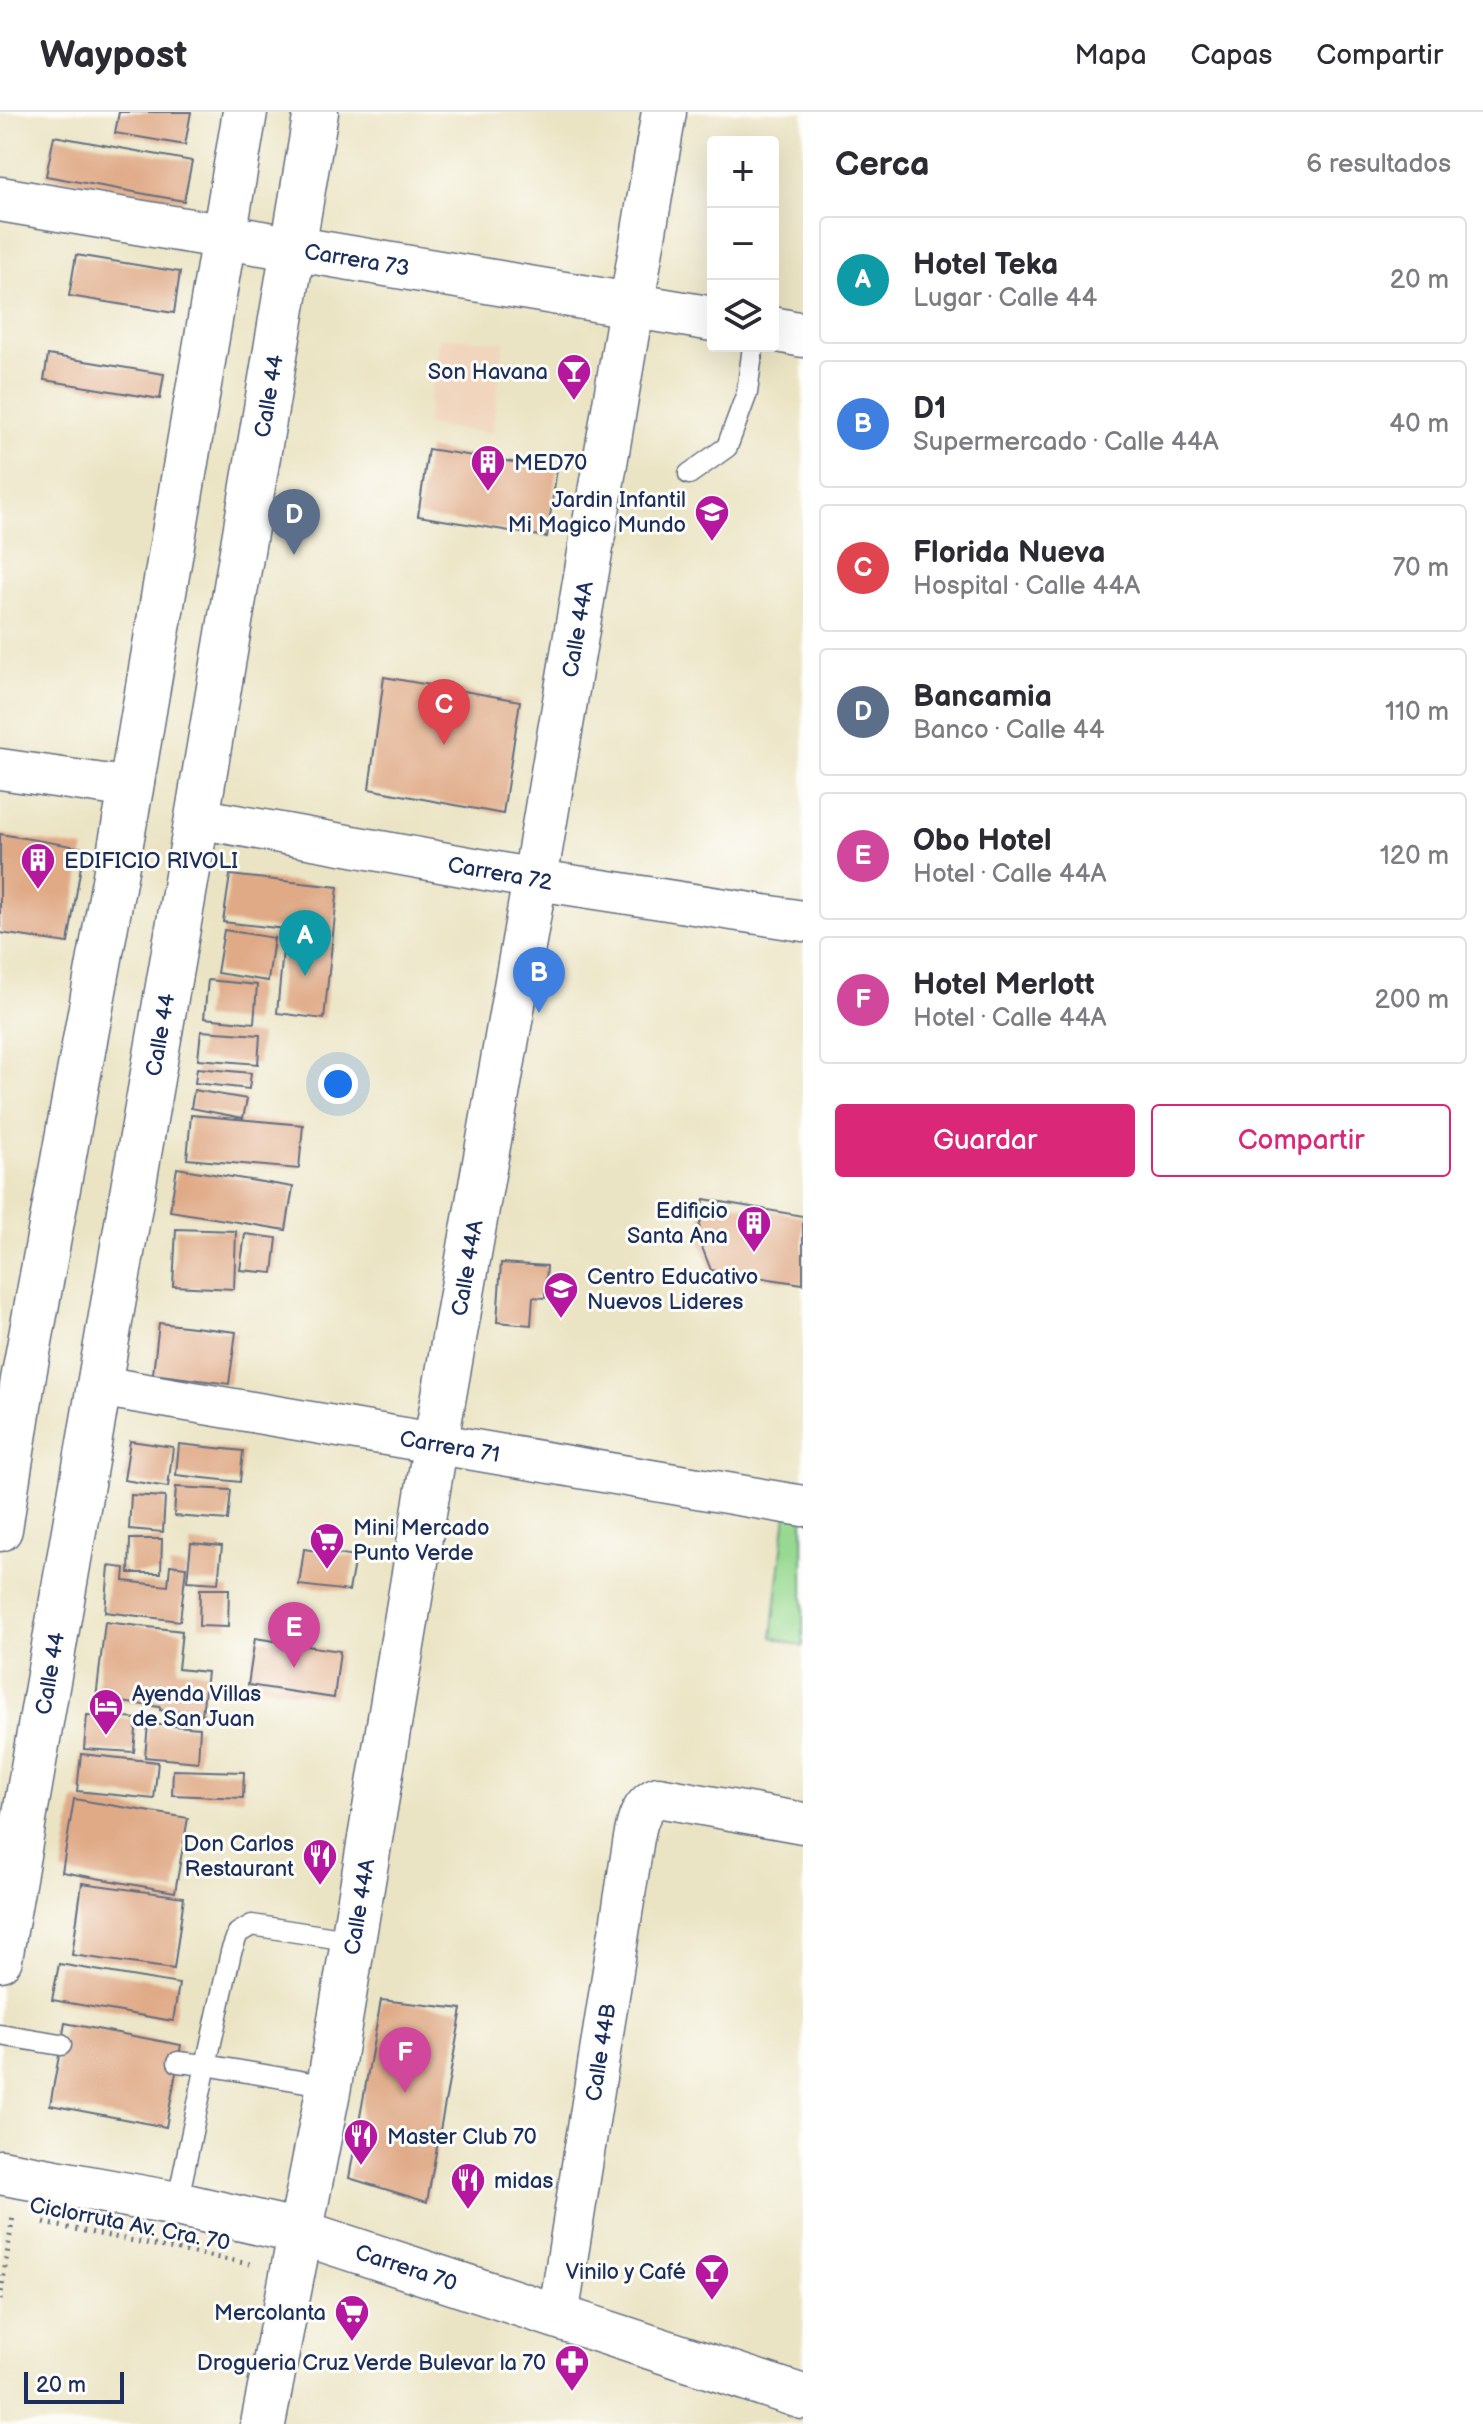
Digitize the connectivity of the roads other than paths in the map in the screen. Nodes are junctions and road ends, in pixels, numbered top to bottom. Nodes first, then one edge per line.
1 (245, 112) edge
2 (316, 112) edge
3 (664, 112) edge
4 (0, 199) edge
5 (225, 238) junction
6 (292, 248) junction
7 (633, 305) junction
8 (707, 318) edge
9 (779, 330) edge
10 (803, 335) edge
11 (752, 352) edge
12 (689, 474) dead end
13 (0, 769) edge
14 (131, 788) junction
15 (197, 818) junction
16 (535, 879) junction
17 (803, 921) edge
18 (11, 1378) edge
19 (99, 1386) junction
20 (436, 1441) junction
21 (6, 1452) edge
22 (803, 1506) edge
23 (0, 1529) edge
24 (803, 1823) edge
25 (354, 1941) junction
26 (0, 1959) edge
27 (0, 2035) edge
28 (61, 2045) dead end
29 (178, 2062) dead end
30 (206, 2065) junction
31 (329, 2086) junction
32 (0, 2172) edge
33 (177, 2204) junction
34 (300, 2232) junction
35 (558, 2317) junction
36 (803, 2397) edge
37 (263, 2424) edge

1 - 5 street
2 - 6 street, Calle 44
3 - 7 street, Calle 44A
4 - 5 street, Carrera 73
5 - 6 street, Carrera 73
5 - 14 street
6 - 7 street, Carrera 73
6 - 15 street, Calle 44
7 - 8 street, Carrera 73
7 - 16 street, Calle 44A
9 - 10 street
11 - 12 lane
13 - 14 street
14 - 18 street
15 - 16 street, Carrera 72
15 - 19 street, Calle 44
16 - 17 street, Carrera 72
16 - 20 street, Calle 44A
18 - 21 street
19 - 20 street, Carrera 71
19 - 26 street, Calle 44
20 - 22 street, Carrera 71
20 - 25 street, Calle 44A
21 - 23 street
24 - 35 street, Calle 44B
25 - 30 lane
25 - 31 street, Calle 44A
27 - 28 lane
29 - 30 lane
30 - 31 lane
30 - 33 lane
31 - 34 street, Calle 44A
32 - 33 street, Carrera 70
33 - 34 street, Carrera 70
34 - 35 street, Carrera 70
34 - 37 street, Calle 44A
35 - 36 street, Carrera 70

